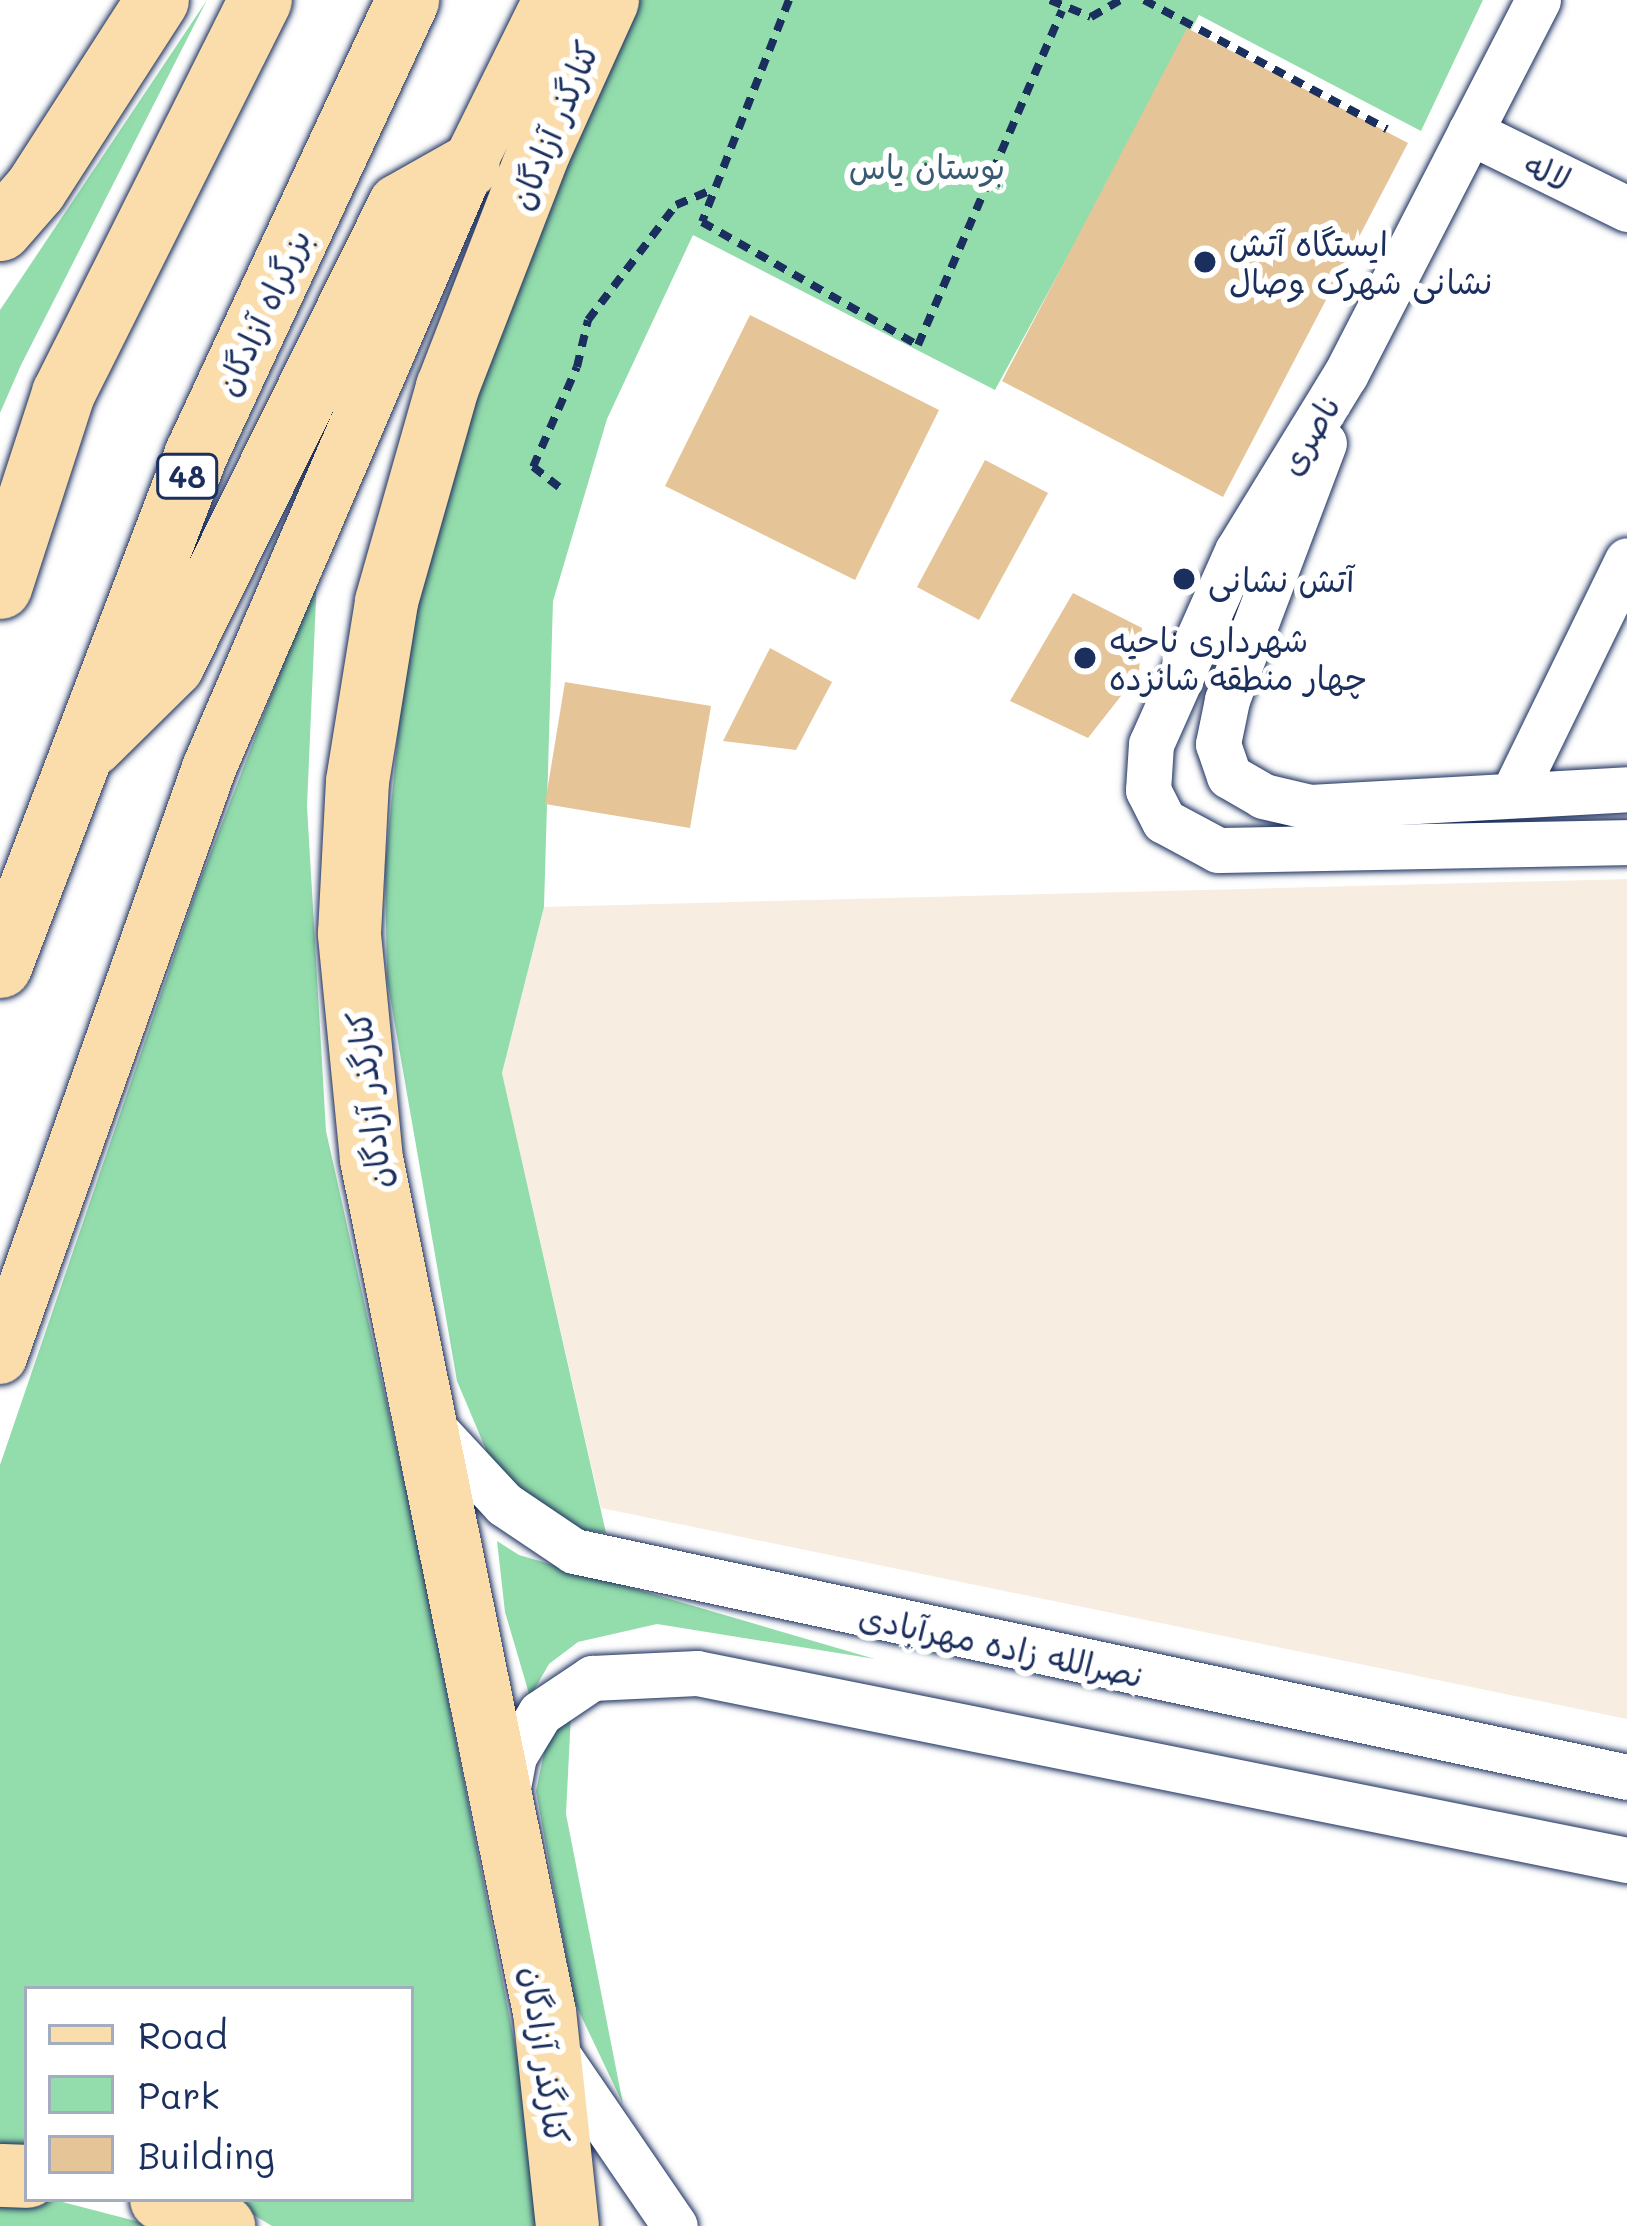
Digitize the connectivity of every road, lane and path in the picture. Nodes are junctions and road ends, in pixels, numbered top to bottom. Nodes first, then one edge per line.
1 (157, 0) edge
2 (260, 0) edge
3 (407, 0) edge
4 (550, 0) edge
5 (608, 0) edge
6 (789, 0) edge
7 (1050, 0) edge
8 (1120, 0) edge
9 (1144, 0) edge
10 (1538, 0) edge
11 (1062, 11) junction
12 (1387, 129) dead end
13 (1470, 132) junction
14 (468, 166) junction
15 (707, 192) junction
16 (1627, 209) edge
17 (0, 229) edge
18 (1346, 375) junction
19 (559, 488) dead end
20 (1627, 560) edge
21 (0, 587) edge
22 (73, 764) junction
23 (1627, 789) edge
24 (1514, 794) junction
25 (1627, 842) edge
26 (0, 966) edge
27 (0, 1357) edge
28 (426, 1420) junction
29 (1627, 1777) edge
30 (503, 1811) junction
31 (1627, 1860) edge
32 (547, 2039) junction
33 (168, 2202) edge
34 (223, 2226) edge
35 (567, 2226) edge
36 (675, 2226) edge

1 - 17 highway
2 - 21 highway
3 - 22 highway, بزرگراه آزادگان / 48
4 - 14 main road, کنارگذر آزادگان
5 - 28 highway, کنارگذر آزادگان
6 - 15 path
7 - 11 path
8 - 11 path
9 - 12 path
10 - 13 street
11 - 15 path
13 - 16 street, لاله
13 - 18 street
14 - 22 highway
14 - 27 main road, کنارگذر آزادگان
15 - 19 path
18 - 24 street, ناصری
18 - 25 street, ناصری
20 - 24 street
22 - 26 highway, بزرگراه آزادگان / 48
23 - 24 street, ناصری
28 - 29 street, نصرالله زاده مهرآبادی
28 - 30 highway, کنارگذر آزادگان
30 - 31 street
30 - 32 highway, کنارگذر آزادگان
32 - 35 highway, کنارگذر آزادگان
32 - 36 street
33 - 34 highway

